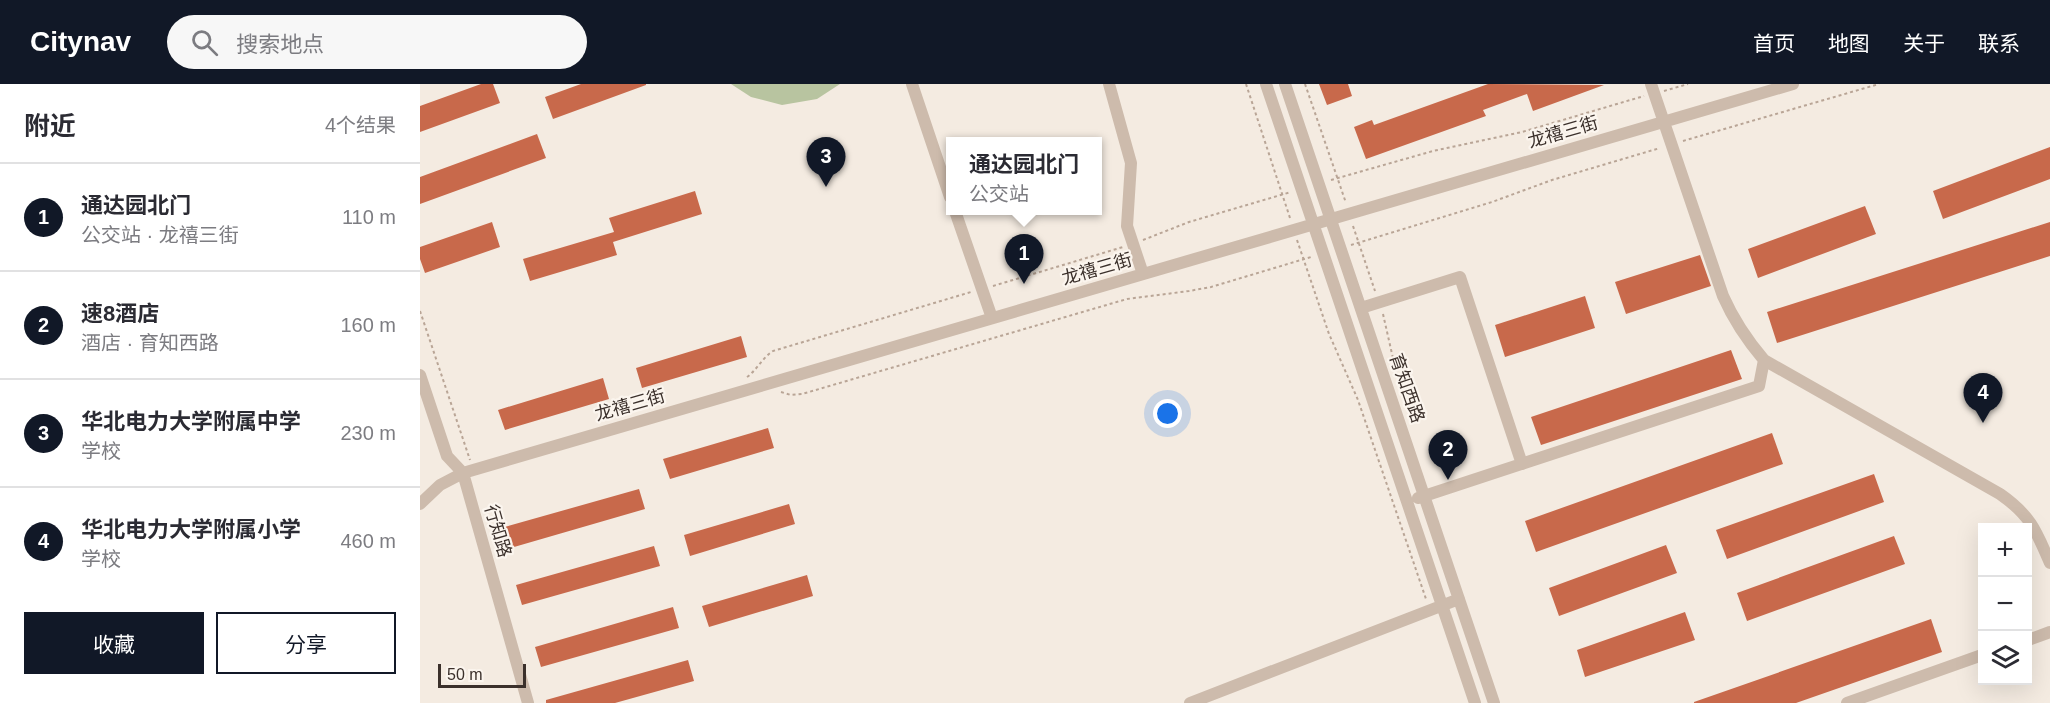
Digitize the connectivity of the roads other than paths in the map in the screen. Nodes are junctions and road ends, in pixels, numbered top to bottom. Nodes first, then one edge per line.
1 (912, 84) edge
2 (1109, 84) edge
3 (1266, 84) edge
4 (1285, 84) edge
5 (1651, 84) edge
6 (1793, 84) edge
7 (1664, 122) junction
8 (946, 183) edge
9 (957, 215) edge
10 (1330, 219) junction
11 (1313, 224) junction
12 (1143, 274) junction
13 (1361, 308) junction
14 (992, 318) junction
15 (1764, 360) junction
16 (420, 375) edge
17 (1522, 464) junction
18 (463, 473) junction
19 (1424, 496) junction
20 (1407, 502) junction
21 (420, 504) edge
22 (2050, 562) edge
23 (1459, 599) junction
24 (1442, 605) junction
25 (2050, 632) edge
26 (2032, 639) edge
27 (1978, 658) edge
28 (1873, 699) edge
29 (528, 703) edge
30 (1190, 703) edge
31 (1475, 703) edge
32 (1494, 703) edge
33 (1847, 703) edge

1 - 8 street
2 - 12 street
3 - 11 street, 育知西路
4 - 10 street, 育知西路
5 - 7 street
6 - 7 street, 龙禧三街
7 - 10 street, 龙禧三街
7 - 15 street
9 - 14 street
10 - 11 street, 龙禧三街
10 - 13 street, 育知西路
11 - 12 street, 龙禧三街
11 - 20 street, 育知西路
12 - 14 street, 龙禧三街
13 - 17 street
13 - 19 street, 育知西路
14 - 18 street, 龙禧三街
15 - 17 street
15 - 22 street
16 - 18 street, 行知路
17 - 19 street
18 - 21 street, 龙禧三街
18 - 29 street, 行知路
19 - 20 street
19 - 23 street, 育知西路
20 - 24 street, 育知西路
23 - 24 street
23 - 32 street, 育知西路
24 - 30 street
24 - 31 street, 育知西路
25 - 26 street
27 - 28 street
28 - 33 street

